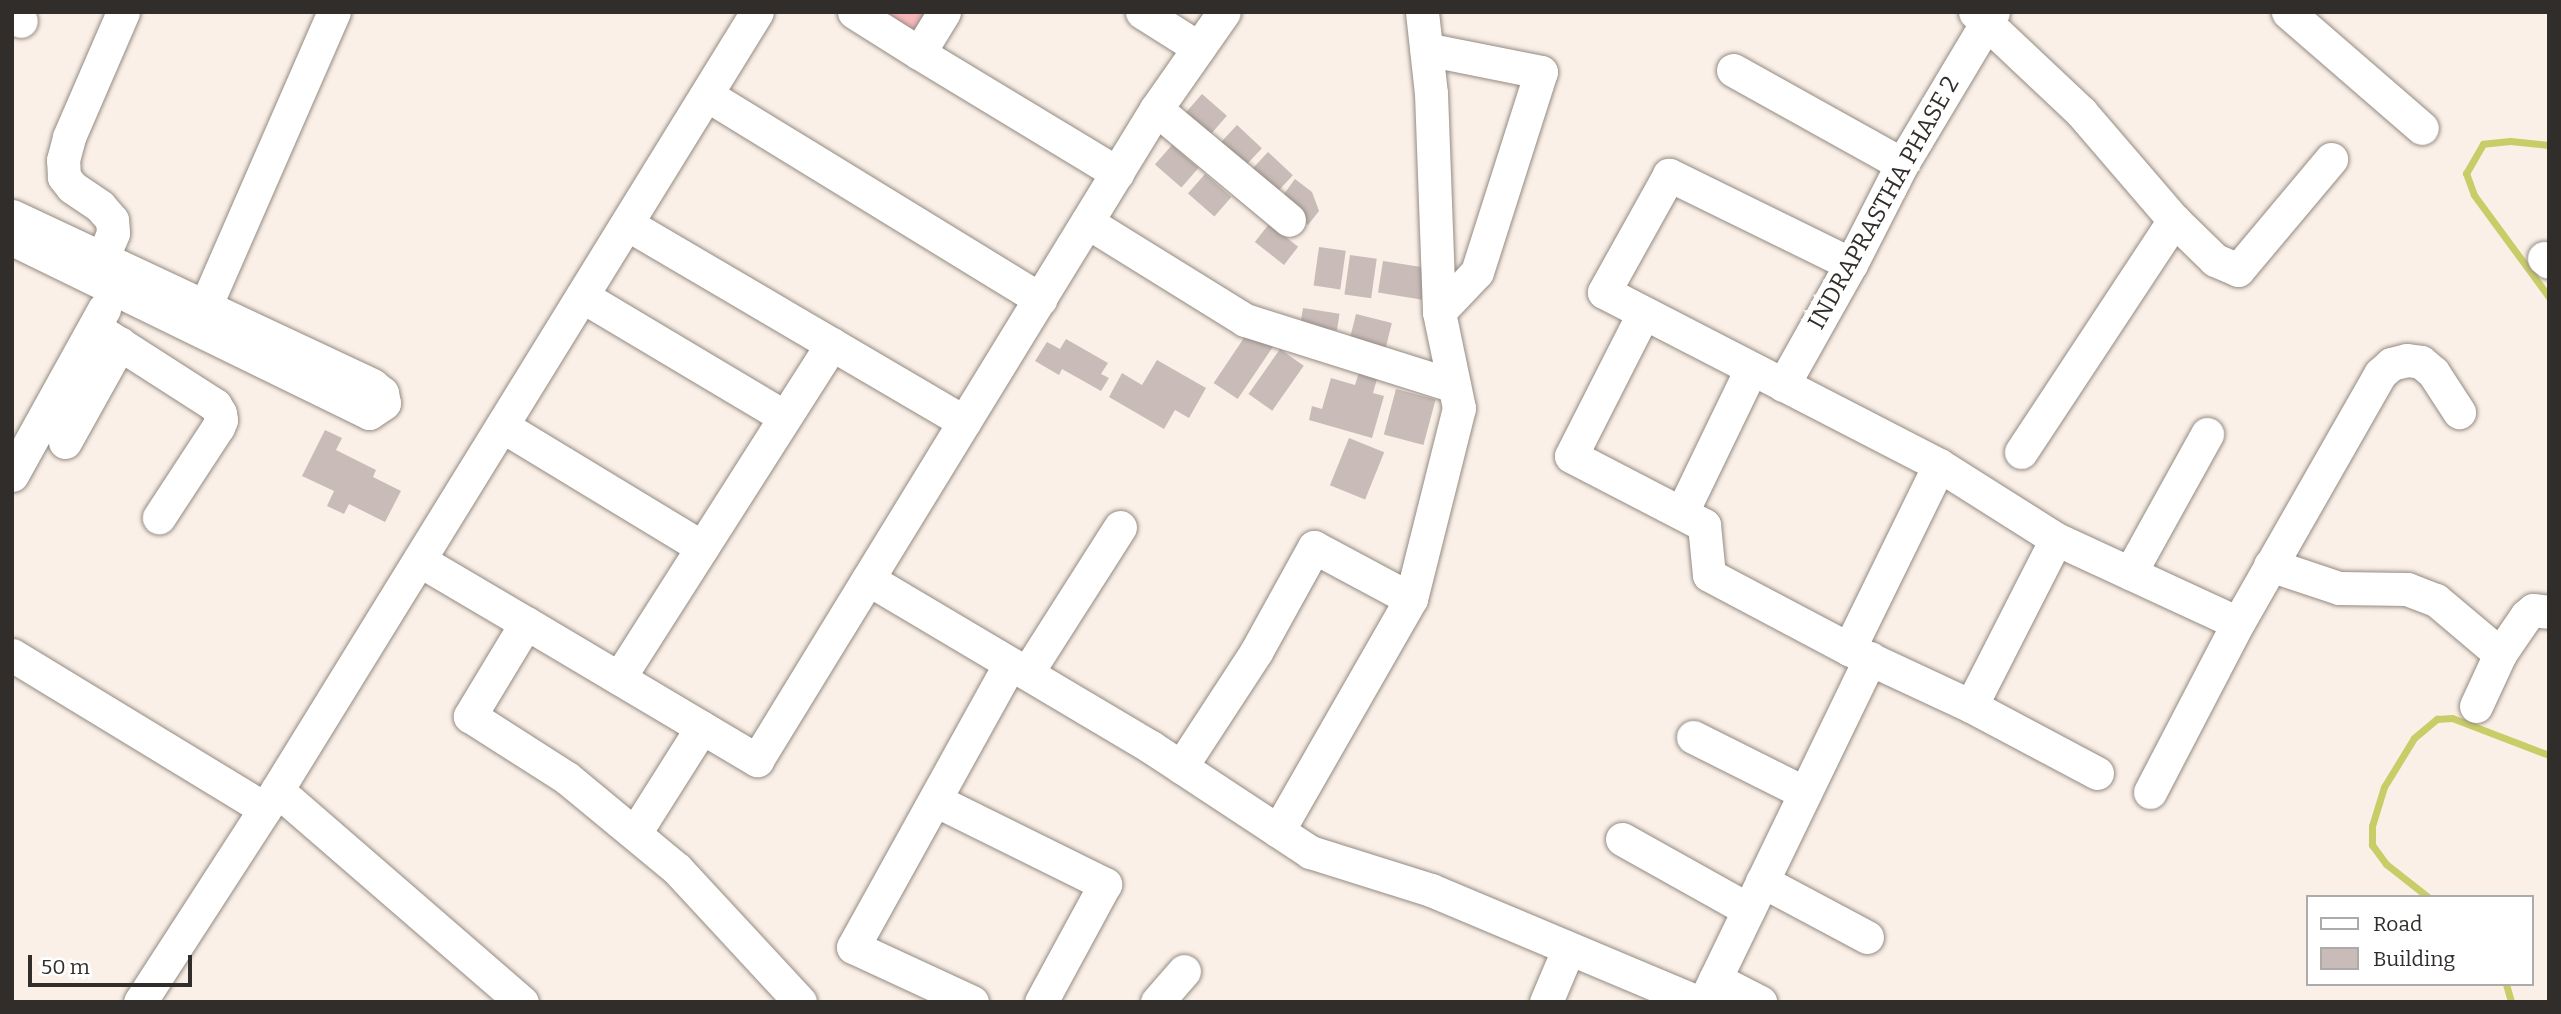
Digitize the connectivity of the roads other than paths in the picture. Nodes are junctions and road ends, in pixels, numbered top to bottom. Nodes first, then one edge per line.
1 (123, 12) edge
2 (334, 12) edge
3 (757, 12) edge
4 (854, 12) edge
5 (944, 12) edge
6 (1142, 12) edge
7 (1224, 12) edge
8 (1422, 12) edge
9 (2288, 12) edge
10 (1984, 15) edge
11 (1199, 48) junction
12 (1426, 49) junction
13 (919, 53) junction
14 (1733, 70) dead end
15 (707, 95) junction
16 (1156, 109) junction
17 (2423, 128) dead end
18 (2331, 159) dead end
19 (1902, 164) junction
20 (1117, 173) junction
21 (12, 216) edge
22 (1289, 219) dead end
23 (2174, 220) junction
24 (1087, 222) junction
25 (627, 224) junction
26 (12, 239) edge
27 (1851, 264) junction
28 (108, 274) junction
29 (582, 296) junction
30 (1040, 299) junction
31 (205, 307) junction
32 (1439, 312) junction
33 (1643, 314) junction
34 (108, 336) junction
35 (832, 344) junction
36 (1751, 369) junction
37 (1454, 386) junction
38 (1783, 386) junction
39 (2459, 412) dead end
40 (785, 417) junction
41 (964, 422) junction
42 (502, 426) junction
43 (2207, 434) dead end
44 (65, 442) dead end
45 (2021, 452) dead end
46 (1939, 465) junction
47 (12, 475) edge
48 (1682, 512) junction
49 (159, 517) dead end
50 (1120, 527) dead end
51 (2056, 539) junction
52 (702, 547) junction
53 (419, 560) junction
54 (2270, 565) junction
55 (2130, 573) junction
56 (868, 579) junction
57 (1410, 599) junction
58 (2549, 612) edge
59 (526, 623) junction
60 (2238, 623) junction
61 (1860, 654) junction
62 (2500, 654) junction
63 (12, 655) edge
64 (1019, 668) junction
65 (619, 678) junction
66 (1971, 706) junction
67 (2476, 706) dead end
68 (702, 727) junction
69 (1693, 737) dead end
70 (1181, 767) junction
71 (2097, 773) dead end
72 (2150, 792) dead end
73 (1805, 793) junction
74 (271, 800) junction
75 (935, 800) junction
76 (1278, 831) junction
77 (635, 833) junction
78 (1622, 839) dead end
79 (1755, 896) junction
80 (1867, 937) dead end
81 (1569, 950) junction
82 (1184, 971) dead end
83 (1705, 994) edge
84 (140, 1002) edge
85 (522, 1002) edge
86 (800, 1002) edge
87 (972, 1002) edge
88 (1041, 1002) edge
89 (1157, 1002) edge
90 (1546, 1002) edge
91 (1760, 1002) edge

1 - 28 street
2 - 31 street
3 - 15 street
4 - 13 street
5 - 13 street
6 - 11 street
7 - 11 street
8 - 12 street
9 - 17 street
10 - 19 street, INDRAPRASTHA PHASE 2
10 - 23 street
11 - 16 street
12 - 32 street
12 - 32 street
13 - 20 street
14 - 19 street
15 - 25 street
15 - 30 street
16 - 20 street
16 - 22 street
18 - 23 street
19 - 27 street, INDRAPRASTHA PHASE 2
20 - 24 street
21 - 28 street
23 - 45 street
24 - 30 street
24 - 37 street
25 - 29 street
25 - 35 street
26 - 28 street
27 - 33 street
27 - 38 street, INDRAPRASTHA PHASE 2
28 - 31 street
28 - 31 street
28 - 34 street
29 - 40 street
29 - 42 street
30 - 41 street
32 - 37 street
33 - 36 street
33 - 48 street
34 - 44 street
34 - 47 street
34 - 49 street
35 - 40 street
35 - 41 street
36 - 38 street
36 - 48 street
37 - 57 street
38 - 46 street
39 - 54 street
40 - 52 street
41 - 56 street
42 - 52 street
42 - 53 street
43 - 55 street
46 - 51 street
46 - 61 street
48 - 61 street
50 - 64 street
51 - 55 street
51 - 66 street
52 - 65 street
53 - 59 street
53 - 74 street
54 - 60 street
54 - 62 street
55 - 60 street
56 - 64 street
56 - 68 street
57 - 70 street
57 - 76 street
58 - 62 street
59 - 65 street
59 - 77 street
60 - 72 street
61 - 66 street
61 - 73 street
62 - 67 street
63 - 74 street
64 - 70 street
64 - 75 street
65 - 68 street
66 - 71 street
68 - 77 street
69 - 73 street
70 - 76 street
73 - 79 street
74 - 84 street
74 - 85 street
75 - 87 street
75 - 88 street
76 - 81 street
77 - 86 street
78 - 79 street
79 - 80 street
79 - 83 street
81 - 83 street
81 - 90 street
82 - 89 street
83 - 91 street

